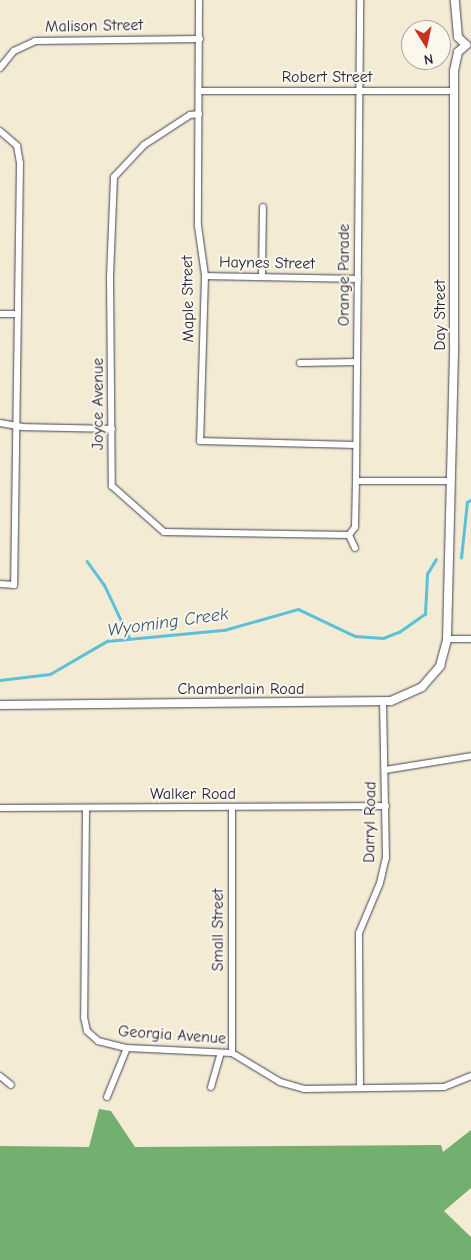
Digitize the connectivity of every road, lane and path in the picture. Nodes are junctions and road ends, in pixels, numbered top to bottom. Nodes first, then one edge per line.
1 (199, 0) edge
2 (360, 0) edge
3 (455, 0) edge
4 (200, 39) junction
5 (468, 44) edge
6 (0, 68) edge
7 (200, 91) junction
8 (360, 91) junction
9 (454, 91) junction
10 (199, 114) junction
11 (0, 131) edge
12 (263, 207) dead end
13 (205, 276) junction
14 (262, 276) junction
15 (358, 279) junction
16 (0, 314) edge
17 (18, 314) junction
18 (300, 362) dead end
19 (358, 362) junction
20 (0, 423) edge
21 (17, 425) junction
22 (112, 429) junction
23 (356, 446) junction
24 (356, 481) junction
25 (450, 481) junction
26 (349, 535) junction
27 (355, 548) dead end
28 (0, 584) edge
29 (447, 639) junction
30 (471, 639) edge
31 (383, 702) junction
32 (0, 705) edge
33 (471, 756) edge
34 (385, 770) junction
35 (386, 806) junction
36 (0, 808) edge
37 (86, 808) junction
38 (232, 808) junction
39 (127, 1048) junction
40 (221, 1053) junction
41 (232, 1053) junction
42 (0, 1076) edge
43 (471, 1076) edge
44 (10, 1085) dead end
45 (211, 1087) dead end
46 (360, 1088) junction
47 (106, 1097) dead end

1 - 4 street, Maple Street
2 - 8 street, Orange Parade
3 - 5 street, Day Street
4 - 6 street, Malison Street
4 - 7 street, Maple Street
5 - 9 street, Day Street
7 - 8 street, Robert Street
7 - 10 street, Maple Street
8 - 9 street, Robert Street
8 - 15 street, Orange Parade
9 - 25 street, Day Street
10 - 13 street, Maple Street
10 - 22 street, Joyce Avenue
11 - 17 street
12 - 14 street
13 - 14 street, Haynes Street
13 - 23 street, Maple Street
14 - 15 street, Haynes Street
15 - 19 street, Orange Parade
16 - 17 street
17 - 21 street
18 - 19 street
19 - 23 street, Orange Parade
20 - 21 street
21 - 22 street
21 - 28 street
22 - 26 street, Joyce Avenue
23 - 24 street, Orange Parade
24 - 25 street
24 - 26 street, Orange Parade
25 - 29 street, Day Street
26 - 27 street
29 - 30 street
29 - 31 street, Chamberlain Road
31 - 32 street, Chamberlain Road
31 - 34 street, Darryl Road
33 - 34 street
34 - 35 street, Darryl Road
35 - 38 street, Walker Road
35 - 46 street, Darryl Road
36 - 37 street, Walker Road
37 - 38 street, Walker Road
37 - 39 street, Georgia Avenue
38 - 41 street, Small Street
39 - 40 street, Georgia Avenue
39 - 47 street
40 - 41 street, Georgia Avenue
40 - 45 street
41 - 46 street, Georgia Avenue
42 - 44 street
43 - 46 street, Georgia Avenue

